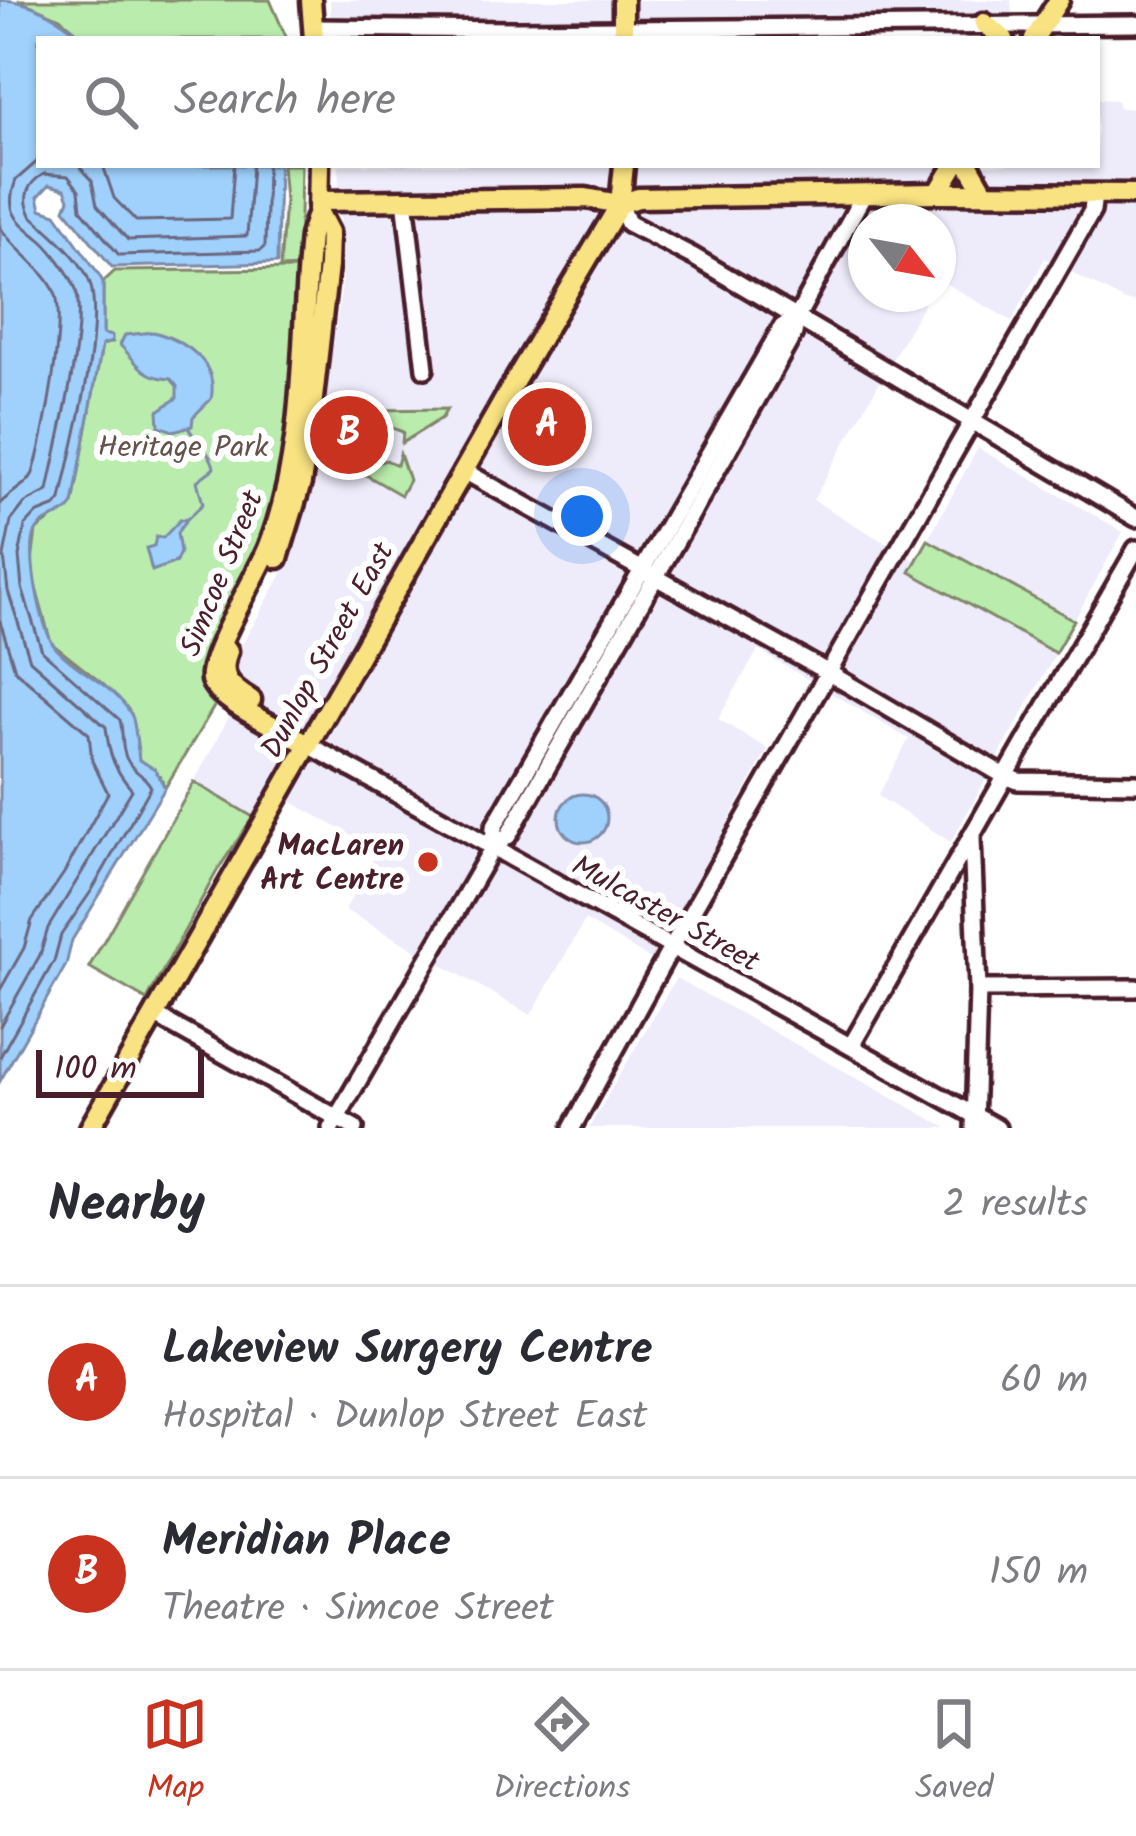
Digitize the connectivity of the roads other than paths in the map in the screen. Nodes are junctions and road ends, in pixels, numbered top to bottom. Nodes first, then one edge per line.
1 (311, 0) edge
2 (623, 0) edge
3 (1059, 0) edge
4 (984, 23) junction
5 (1136, 25) edge
6 (1039, 31) edge
7 (314, 33) edge
8 (623, 34) edge
9 (1000, 36) edge
10 (319, 168) edge
11 (624, 168) edge
12 (953, 168) edge
13 (971, 168) edge
14 (938, 193) junction
15 (985, 193) junction
16 (1094, 194) junction
17 (1136, 194) edge
18 (863, 196) junction
19 (405, 199) junction
20 (620, 204) junction
21 (319, 206) junction
22 (797, 317) junction
23 (425, 369) dead end
24 (975, 421) junction
25 (464, 471) junction
26 (1136, 518) edge
27 (1136, 549) edge
28 (648, 575) junction
29 (829, 673) junction
30 (309, 745) junction
31 (1003, 775) junction
32 (1136, 783) edge
33 (972, 835) junction
34 (493, 847) junction
35 (671, 947) junction
36 (1136, 988) edge
37 (977, 989) junction
38 (156, 1016) junction
39 (851, 1046) junction
40 (974, 1121) edge
41 (334, 1123) edge
42 (90, 1128) edge
43 (355, 1128) edge
44 (572, 1128) edge
45 (997, 1128) edge

1 - 7 main road
2 - 8 main road
3 - 6 main road
4 - 6 street
4 - 8 street
4 - 9 main road
5 - 6 street
7 - 8 street
10 - 21 main road, Simcoe Street
11 - 20 main road
12 - 14 main road
13 - 15 main road
14 - 15 main road
14 - 18 main road
15 - 16 main road
16 - 17 main road
16 - 24 street
18 - 20 main road
18 - 22 street
19 - 20 main road
19 - 21 main road
19 - 23 street
20 - 22 street
20 - 25 main road, Dunlop Street East
21 - 30 main road, Simcoe Street
22 - 24 street
22 - 28 street
24 - 26 street
24 - 29 street
25 - 28 street
25 - 30 main road, Dunlop Street East
27 - 31 street
28 - 29 street
28 - 34 street
29 - 31 street
29 - 35 street
30 - 34 street, Mulcaster Street
30 - 38 main road, Dunlop Street East
31 - 32 street
31 - 33 street
33 - 37 street
33 - 39 street
34 - 35 street, Mulcaster Street
34 - 41 street
35 - 39 street, Mulcaster Street
35 - 44 street
36 - 37 street
37 - 40 street
38 - 41 street
38 - 42 main road, Dunlop Street East
39 - 40 street, Mulcaster Street
40 - 45 street, Mulcaster Street
41 - 43 street

